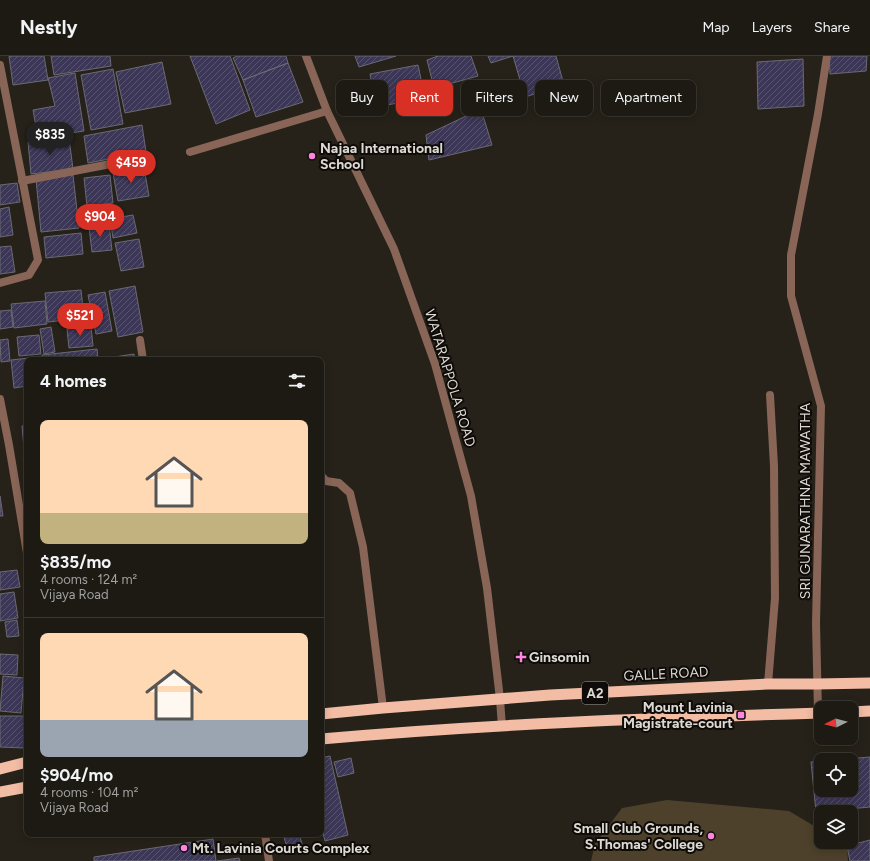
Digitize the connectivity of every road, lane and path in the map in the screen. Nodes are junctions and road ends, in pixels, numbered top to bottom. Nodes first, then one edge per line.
1 (306, 56) edge
2 (827, 56) edge
3 (0, 65) edge
4 (327, 111) junction
5 (190, 152) dead end
6 (121, 162) dead end
7 (22, 181) junction
8 (0, 283) edge
9 (140, 340) dead end
10 (143, 357) edge
11 (770, 395) dead end
12 (0, 399) edge
13 (9, 445) junction
14 (0, 446) edge
15 (324, 479) edge
16 (24, 535) edge
17 (870, 683) edge
18 (768, 684) junction
19 (818, 684) junction
20 (500, 699) junction
21 (819, 701) edge
22 (383, 708) junction
23 (858, 712) edge
24 (870, 712) edge
25 (814, 713) edge
26 (324, 714) edge
27 (502, 727) junction
28 (324, 739) edge
29 (24, 763) edge
30 (0, 769) edge
31 (24, 788) edge
32 (0, 792) edge
33 (265, 837) edge
34 (269, 861) edge

1 - 4 street, WATARAPPOLA ROAD
2 - 19 street, SRI GUNARATHNA MAWATHA
3 - 7 street
4 - 5 street
4 - 20 street, WATARAPPOLA ROAD
6 - 7 street
7 - 8 street
9 - 10 street
11 - 18 street
12 - 13 street
13 - 14 street
13 - 16 street
15 - 22 street
17 - 19 highway, GALLE ROAD / A2
18 - 19 highway, GALLE ROAD / A2
18 - 20 highway, GALLE ROAD / A2
19 - 21 street, SRI GUNARATHNA MAWATHA
20 - 22 highway, GALLE ROAD / A2
20 - 27 street, WATARAPPOLA ROAD
22 - 26 highway, GALLE ROAD / A2
23 - 24 highway
25 - 27 highway, A2
27 - 28 highway, A2
29 - 30 highway
31 - 32 highway
33 - 34 street

